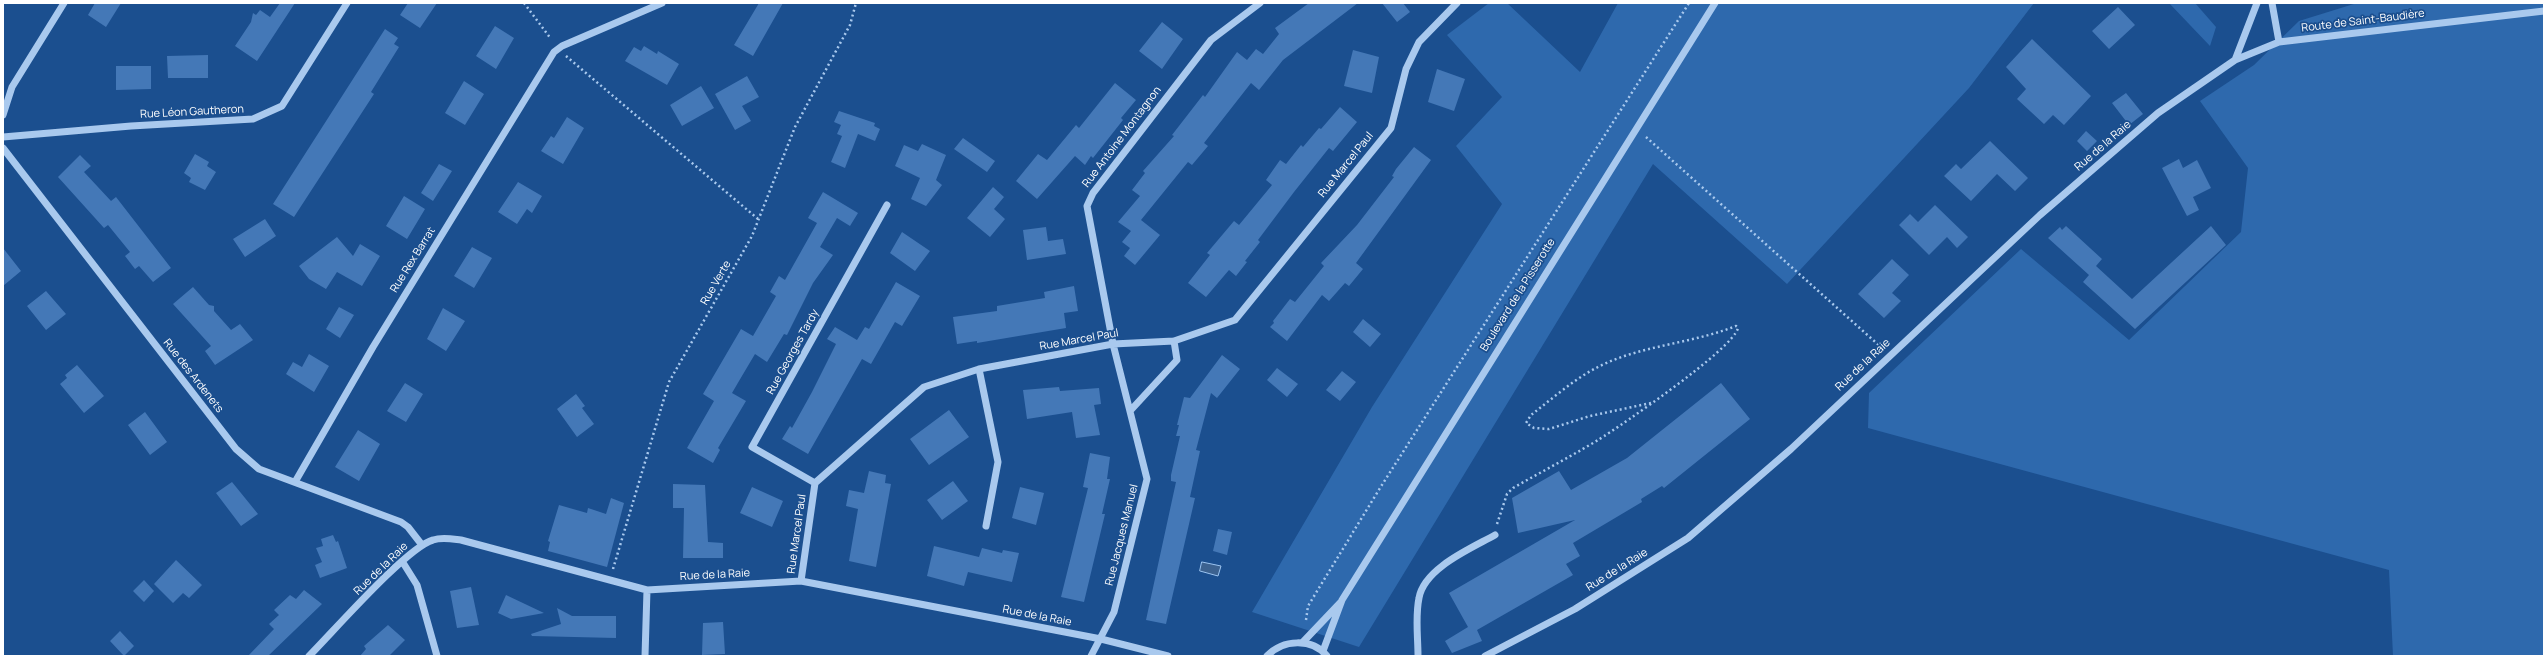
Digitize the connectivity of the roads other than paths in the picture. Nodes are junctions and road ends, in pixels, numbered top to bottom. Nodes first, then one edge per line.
1 (64, 3) edge
2 (347, 3) edge
3 (662, 3) edge
4 (1260, 3) edge
5 (1457, 3) edge
6 (1715, 3) edge
7 (2257, 3) edge
8 (2272, 3) edge
9 (2544, 12) edge
10 (2279, 42) junction
11 (2235, 60) junction
12 (3, 115) edge
13 (3, 137) edge
14 (3, 148) edge
15 (887, 205) dead end
16 (1174, 341) junction
17 (1113, 344) junction
18 (979, 369) junction
19 (1130, 410) junction
20 (295, 482) junction
21 (815, 483) junction
22 (986, 526) dead end
23 (1496, 535) road end
24 (422, 545) junction
25 (402, 561) junction
26 (801, 581) junction
27 (647, 590) junction
28 (1342, 600) junction
29 (1101, 639) junction
30 (1302, 643) junction
31 (1325, 654) edge
32 (309, 656) edge
33 (437, 656) edge
34 (645, 656) edge
35 (1091, 656) edge
36 (1168, 656) edge
37 (1267, 656) edge
38 (1418, 656) edge
39 (1485, 656) edge

1 - 12 street
2 - 13 street, Rue Léon Gautheron
3 - 20 street, Rue Rex Barrat
4 - 17 street, Rue Antoine Montagnon
5 - 16 street, Rue Marcel Paul
6 - 28 street, Boulevard de la Pisserotte
7 - 11 street
8 - 10 street
9 - 10 street, Route de Saint-Baudière
10 - 11 street, Route de Saint-Baudière
11 - 39 street, Rue de la Raie
14 - 20 street, Rue des Ardenets
15 - 21 street, Rue Georges Tardy
16 - 17 street, Rue Marcel Paul
16 - 19 street
17 - 18 street, Rue Marcel Paul
17 - 19 street, Rue Jacques Manuel
18 - 21 street, Rue Marcel Paul
18 - 22 street
19 - 29 street, Rue Jacques Manuel
20 - 24 street, Rue des Ardenets
21 - 26 street, Rue Marcel Paul
23 - 38 street
24 - 25 street, Rue de la Raie
24 - 27 street, Rue de la Raie
25 - 32 street, Rue de la Raie
25 - 33 street
26 - 27 street, Rue de la Raie
26 - 29 street, Rue de la Raie
27 - 34 street
28 - 30 street, Boulevard de la Pisserotte
28 - 31 street, Boulevard de la Pisserotte
29 - 35 street, Rue Jacques Manuel
29 - 36 street, Rue de la Raie
30 - 31 street
30 - 37 street

